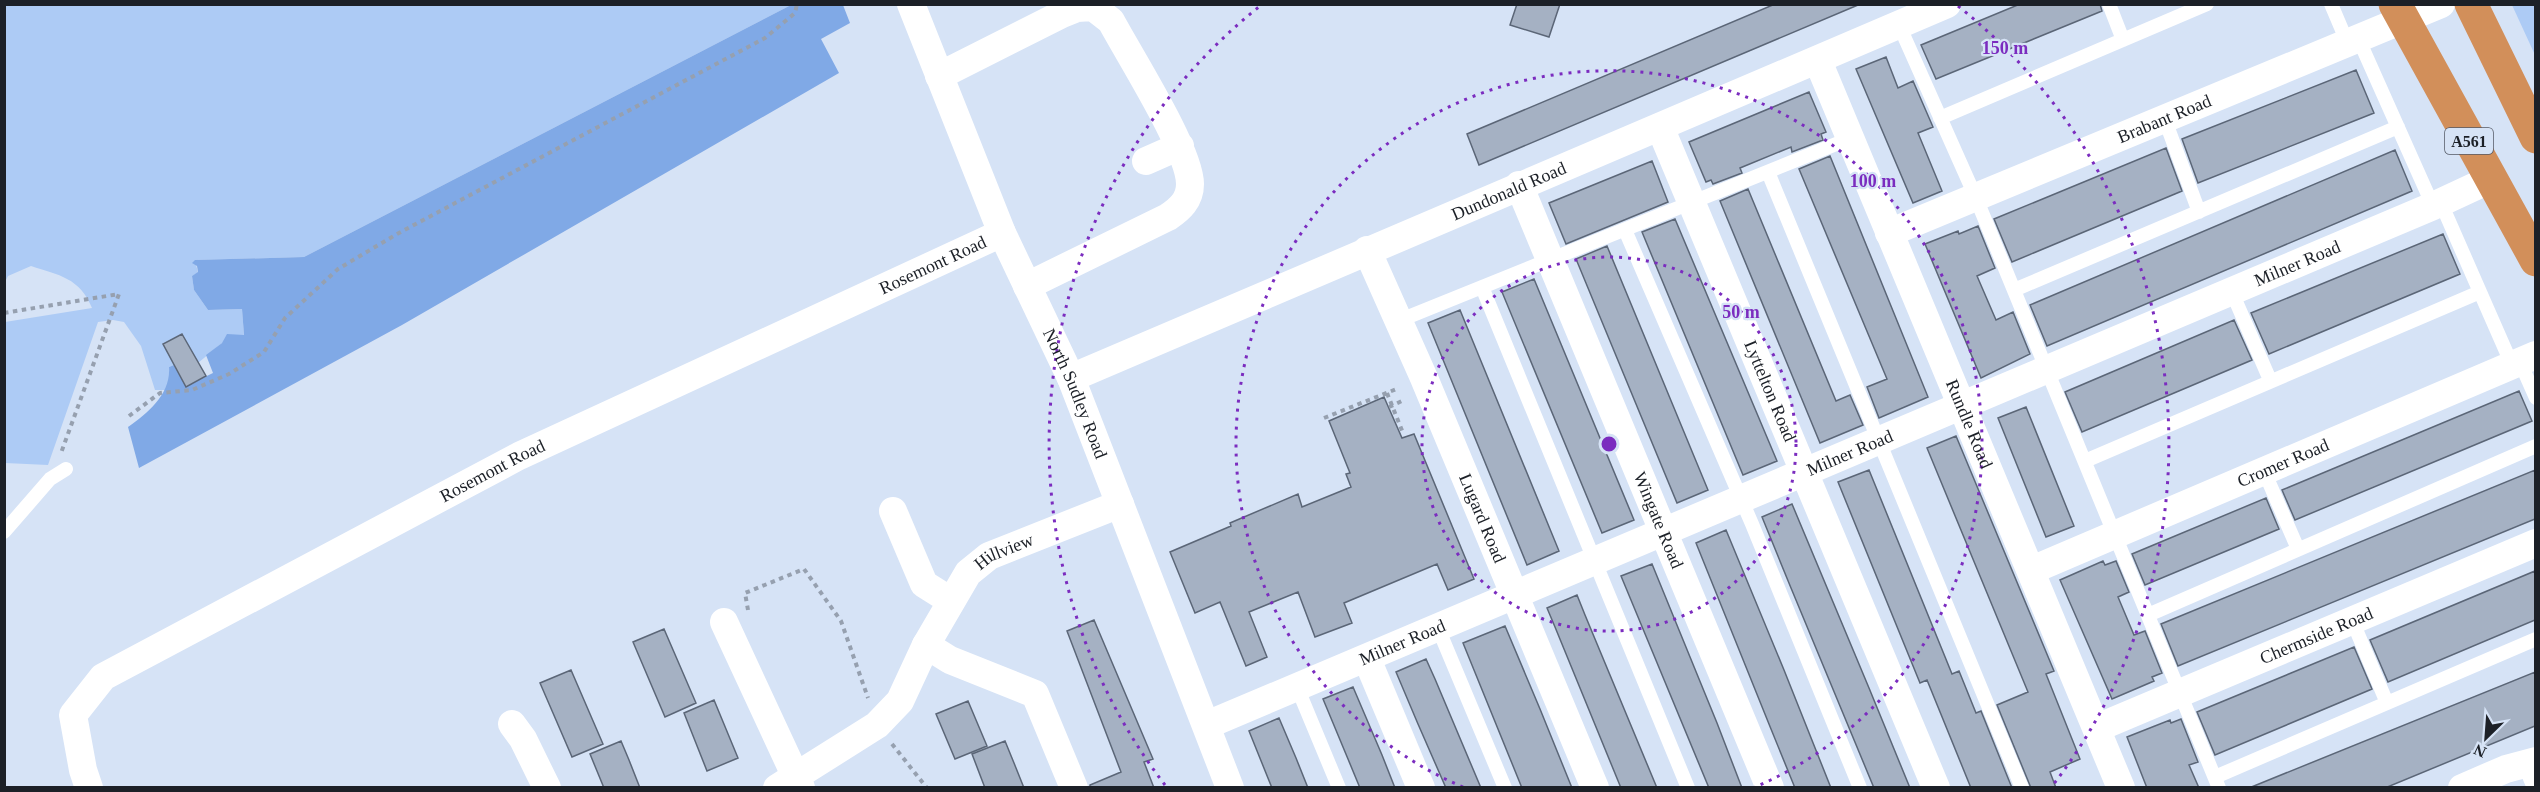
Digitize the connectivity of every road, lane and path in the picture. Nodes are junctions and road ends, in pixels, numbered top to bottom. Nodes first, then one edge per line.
1 (797, 4) edge
2 (911, 4) edge
3 (2109, 4) edge
4 (2207, 4) edge
5 (2331, 4) edge
6 (2441, 4) edge
7 (2471, 4) edge
8 (1934, 7) edge
9 (2399, 13) edge
10 (1899, 25) junction
11 (2123, 40) junction
12 (2353, 42) junction
13 (1818, 61) junction
14 (939, 76) junction
15 (1940, 118) junction
16 (2165, 120) junction
17 (1660, 127) junction
18 (2398, 127) junction
19 (2535, 137) edge
20 (1851, 138) junction
21 (1180, 146) junction
22 (1146, 161) dead end
23 (1768, 172) junction
24 (2491, 180) junction
25 (1519, 185) junction
26 (1976, 198) junction
27 (1693, 202) junction
28 (2437, 205) junction
29 (2199, 212) junction
30 (1625, 230) junction
31 (1002, 234) junction
32 (1889, 234) junction
33 (1367, 250) junction
34 (1551, 260) junction
35 (2535, 260) edge
36 (1027, 286) junction
37 (1482, 287) junction
38 (2014, 290) junction
39 (2231, 290) junction
40 (2480, 292) junction
41 (4, 313) edge
42 (1398, 321) junction
43 (2522, 360) edge
44 (2048, 370) junction
45 (1071, 378) junction
46 (2270, 380) junction
47 (1404, 386) dead end
48 (1399, 388) junction
49 (1387, 393) junction
50 (2535, 398) edge
51 (1963, 404) junction
52 (1390, 406) junction
53 (129, 416) dead end
54 (1324, 418) dead end
55 (1403, 433) dead end
56 (1879, 442) junction
57 (2535, 446) edge
58 (2085, 461) junction
59 (66, 469) joint
60 (2264, 471) junction
61 (1804, 473) junction
62 (1741, 501) junction
63 (1120, 504) junction
64 (892, 511) dead end
65 (4, 532) edge
66 (1664, 533) junction
67 (2115, 534) junction
68 (2535, 543) edge
69 (2298, 549) junction
70 (1595, 561) junction
71 (2032, 570) junction
72 (1515, 595) junction
73 (951, 601) junction
74 (2148, 615) junction
75 (2352, 620) junction
76 (724, 622) joint
77 (1438, 628) junction
78 (2535, 639) edge
79 (926, 645) junction
80 (1367, 659) junction
81 (1297, 687) junction
82 (2180, 693) junction
83 (2387, 703) junction
84 (512, 724) dead end
85 (877, 725) junction
86 (1207, 725) junction
87 (2097, 728) junction
88 (2531, 771) edge
89 (2217, 782) edge
90 (792, 784) edge
91 (89, 788) edge
92 (547, 788) edge
93 (927, 788) edge
94 (1074, 788) edge
95 (1230, 788) edge
96 (1339, 788) edge
97 (1421, 788) edge
98 (1505, 788) edge
99 (1595, 788) edge
100 (1688, 788) edge
101 (1770, 788) edge
102 (1860, 788) edge
103 (1936, 788) edge
104 (2022, 788) edge
105 (2121, 788) edge
106 (2462, 788) edge

1 - 53 path
2 - 14 street, North Sudley Road
3 - 11 lane
4 - 11 lane
5 - 12 lane
6 - 9 street, Brabant Road
7 - 19 highway
8 - 10 street, Dundonald Road
9 - 12 street, Brabant Road
9 - 24 highway, A561
10 - 13 street, Dundonald Road
10 - 15 lane
11 - 15 lane
12 - 16 street, Brabant Road
12 - 18 lane
13 - 17 street, Dundonald Road
13 - 20 street, Rundle Road
14 - 21 street
14 - 31 street, North Sudley Road
15 - 26 lane
16 - 26 street, Brabant Road
16 - 29 lane
17 - 25 street, Dundonald Road
17 - 27 street, Lyttelton Road
18 - 28 lane
18 - 29 lane
20 - 23 lane
20 - 32 street, Rundle Road
21 - 22 street
21 - 36 street
23 - 27 lane
23 - 56 lane
24 - 28 street, Milner Road
24 - 35 highway, A561
25 - 33 street, Dundonald Road
25 - 34 street, Wingate Road
26 - 32 street, Brabant Road
26 - 38 lane
27 - 30 lane
27 - 61 street, Lyttelton Road
28 - 39 street, Milner Road
28 - 40 lane
29 - 38 lane
30 - 34 lane
30 - 62 lane
31 - 36 street, North Sudley Road
31 - 91 street, Rosemont Road
32 - 51 street, Rundle Road
33 - 42 street, Lugard Road
33 - 45 street, Dundonald Road
34 - 37 lane
34 - 66 street, Wingate Road
36 - 45 street, North Sudley Road
37 - 42 lane
37 - 70 lane
38 - 44 lane
39 - 44 street, Milner Road
39 - 46 lane
40 - 43 lane
40 - 46 lane
41 - 59 path
42 - 72 street, Lugard Road
43 - 50 lane
43 - 60 street, Cromer Road
44 - 51 street, Milner Road
44 - 58 lane
45 - 63 street, North Sudley Road
46 - 58 lane
47 - 48 path
48 - 49 path
48 - 52 path
49 - 52 path
49 - 54 path
51 - 56 street, Milner Road
51 - 71 street, Rundle Road
52 - 55 path
56 - 61 street, Milner Road
56 - 104 lane
57 - 69 lane
58 - 67 lane
59 - 65 lane
60 - 67 street, Cromer Road
60 - 69 lane
61 - 62 street, Milner Road
61 - 103 street, Lyttelton Road
62 - 66 street, Milner Road
62 - 102 lane
63 - 73 street, Hillview
63 - 86 street, North Sudley Road
64 - 73 street
66 - 70 street, Milner Road
66 - 101 street, Wingate Road
67 - 71 street, Cromer Road
67 - 74 lane
68 - 75 street, Chermside Road
69 - 74 lane
70 - 72 street, Milner Road
70 - 100 lane
71 - 87 street, Rundle Road
72 - 77 street, Milner Road
72 - 99 street, Lugard Road
73 - 79 street, Hillview
74 - 82 lane
75 - 82 street, Chermside Road
75 - 83 lane
76 - 85 path
76 - 90 street
77 - 80 street, Milner Road
77 - 98 lane
78 - 83 lane
79 - 85 street, Hillview
79 - 94 street
80 - 81 street, Milner Road
80 - 97 street
81 - 86 street, Milner Road
81 - 96 lane
82 - 87 street, Chermside Road
82 - 89 lane
83 - 89 lane
84 - 92 street
85 - 90 street, Hillview
85 - 93 path
86 - 95 street, North Sudley Road
87 - 105 street, Rundle Road
88 - 106 street

